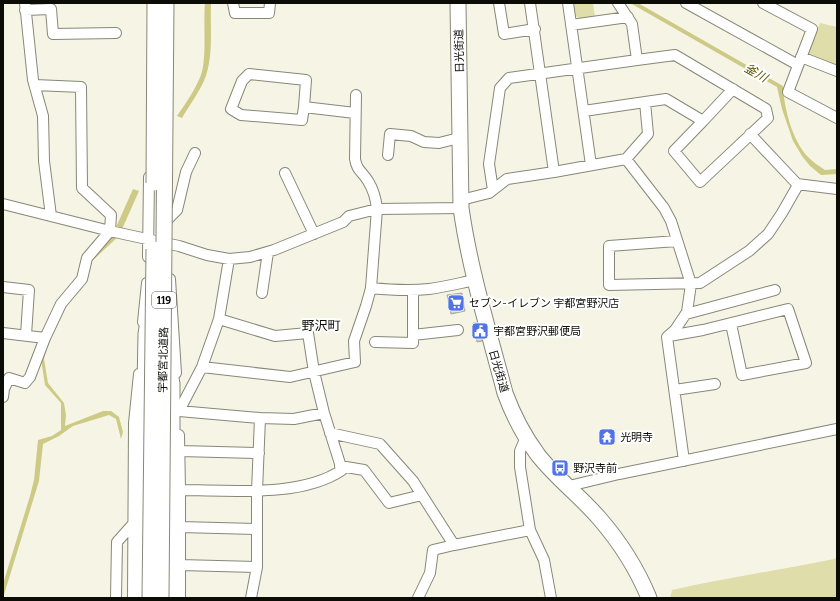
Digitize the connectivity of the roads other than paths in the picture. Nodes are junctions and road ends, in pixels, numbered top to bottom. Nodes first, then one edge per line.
1 (150, 3) edge
2 (155, 3) edge
3 (166, 3) edge
4 (171, 3) edge
5 (233, 3) edge
6 (270, 3) edge
7 (458, 3) edge
8 (499, 3) edge
9 (530, 3) edge
10 (568, 3) edge
11 (618, 3) edge
12 (687, 3) edge
13 (763, 3) edge
14 (25, 6) edge
15 (628, 17) junction
16 (571, 25) junction
17 (534, 30) junction
18 (116, 33) dead end
19 (637, 60) junction
20 (800, 61) junction
21 (578, 68) junction
22 (837, 71) edge
23 (540, 73) junction
24 (35, 85) junction
25 (733, 89) junction
26 (356, 95) dead end
27 (645, 102) junction
28 (304, 108) junction
29 (584, 111) junction
30 (355, 113) junction
31 (837, 118) edge
32 (703, 121) junction
33 (750, 134) junction
34 (459, 138) junction
35 (195, 153) dead end
36 (388, 155) dead end
37 (626, 158) junction
38 (591, 165) junction
39 (554, 172) junction
40 (285, 173) dead end
41 (797, 184) junction
42 (837, 189) edge
43 (493, 190) junction
44 (3, 204) edge
45 (461, 204) junction
46 (377, 209) junction
47 (51, 216) junction
48 (168, 219) junction
49 (110, 231) junction
50 (314, 234) junction
51 (149, 240) junction
52 (677, 241) junction
53 (168, 244) junction
54 (268, 252) junction
55 (229, 259) junction
56 (475, 280) junction
57 (690, 284) junction
58 (3, 287) edge
59 (153, 287) junction
60 (371, 288) junction
61 (413, 290) junction
62 (775, 290) dead end
63 (262, 293) dead end
64 (686, 314) junction
65 (219, 319) junction
66 (731, 324) junction
67 (458, 330) dead end
68 (3, 333) edge
69 (413, 334) junction
70 (26, 336) junction
71 (164, 336) junction
72 (667, 337) junction
73 (45, 338) junction
74 (375, 342) dead end
75 (202, 367) junction
76 (314, 372) junction
77 (6, 376) edge
78 (715, 384) dead end
79 (675, 390) junction
80 (3, 397) edge
81 (179, 411) junction
82 (324, 413) junction
83 (260, 418) junction
84 (837, 429) edge
85 (330, 433) junction
86 (526, 438) junction
87 (180, 451) junction
88 (258, 453) junction
89 (684, 461) junction
90 (340, 466) junction
91 (568, 486) junction
92 (180, 490) junction
93 (257, 491) junction
94 (422, 495) junction
95 (133, 524) junction
96 (180, 527) junction
97 (257, 529) junction
98 (530, 530) junction
99 (454, 545) junction
100 (180, 565) junction
101 (257, 567) junction
102 (116, 598) edge
103 (133, 598) edge
104 (141, 598) edge
105 (150, 598) edge
106 (161, 598) edge
107 (172, 598) edge
108 (180, 598) edge
109 (251, 598) edge
110 (418, 598) edge
111 (551, 598) edge
112 (649, 598) edge

1 - 51 street
2 - 59 highway, 宇都宮北道路 / 119, bridge
3 - 71 highway, 宇都宮北道路 / 119, bridge
4 - 48 street
5 - 6 street
7 - 34 highway, 日光街道
8 - 17 street
9 - 17 street
10 - 16 street
11 - 15 street
12 - 20 street
13 - 20 street
14 - 18 street
14 - 24 street
15 - 16 street
15 - 19 street
16 - 21 street
17 - 23 street
19 - 21 street
19 - 25 street
20 - 22 street
20 - 31 street
21 - 23 street
21 - 29 street
23 - 39 street
23 - 43 street
24 - 47 street
24 - 49 street
25 - 32 street
25 - 33 street
26 - 30 street
27 - 29 street
27 - 32 street
27 - 37 street
28 - 28 street
28 - 30 street
29 - 38 street
30 - 46 street
32 - 33 street
33 - 41 street
34 - 36 street
34 - 45 highway, 日光街道
35 - 48 street
37 - 38 street
37 - 52 street
38 - 39 street
39 - 43 street
40 - 50 street
41 - 42 street
41 - 57 street
43 - 45 street
44 - 47 street
45 - 46 street
45 - 56 highway, 日光街道
46 - 50 street
46 - 60 street
47 - 49 street
48 - 53 street
49 - 51 street
49 - 73 street
50 - 54 street
51 - 53 street
51 - 95 street
52 - 57 street
52 - 57 street
53 - 55 street
53 - 81 street
54 - 55 street
54 - 63 street
55 - 65 street
56 - 61 street
56 - 86 highway, 日光街道
57 - 64 street
58 - 70 street
59 - 104 highway, bridge
59 - 105 highway, 宇都宮北道路 / 119, bridge
60 - 61 street
60 - 76 street
61 - 69 street
62 - 64 street
64 - 72 street
65 - 75 street
65 - 76 street
66 - 66 street
66 - 72 street
67 - 69 street
68 - 70 street
69 - 74 street
70 - 73 street
71 - 106 highway, 宇都宮北道路 / 119, bridge
71 - 107 highway, bridge
72 - 79 street
73 - 77 street
75 - 76 street
75 - 81 street
76 - 82 street
77 - 80 street
78 - 79 street
79 - 89 street
81 - 83 street
81 - 87 street
82 - 83 street
82 - 85 street
83 - 88 street
84 - 89 street
85 - 90 street
85 - 94 street
86 - 91 highway, 日光街道
86 - 98 street
87 - 88 street
87 - 92 street
88 - 93 street
89 - 91 street
90 - 93 street
90 - 94 street
91 - 112 highway, 日光街道
92 - 93 street
92 - 96 street
93 - 97 street
94 - 99 street
95 - 102 street
95 - 103 street
96 - 97 street
96 - 100 street
97 - 101 street
98 - 99 street
98 - 111 street
99 - 110 street
100 - 101 street
100 - 108 street
101 - 109 street

